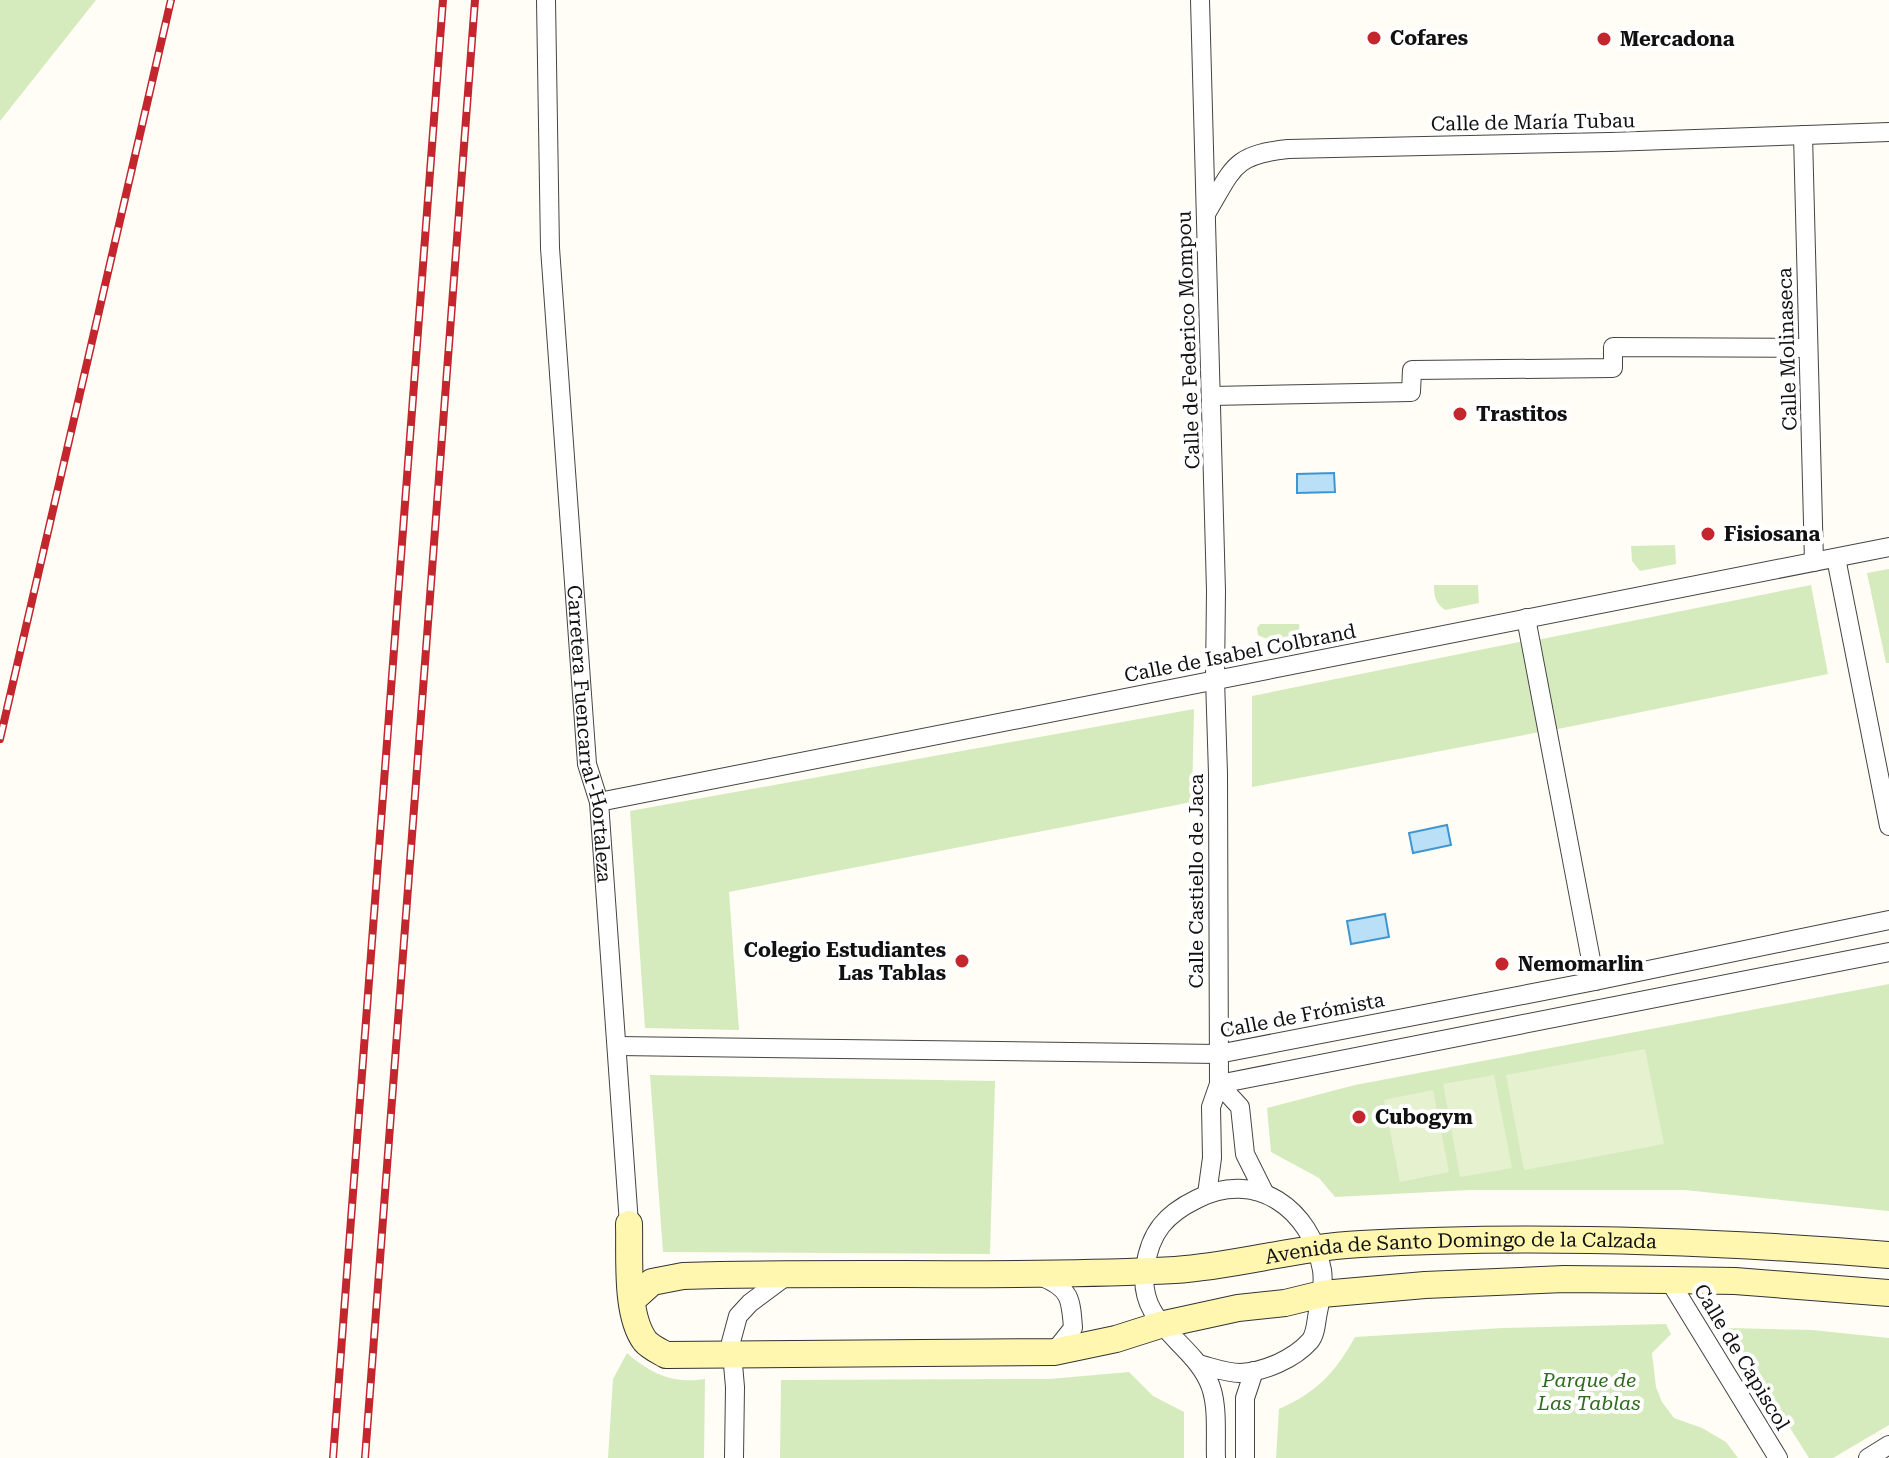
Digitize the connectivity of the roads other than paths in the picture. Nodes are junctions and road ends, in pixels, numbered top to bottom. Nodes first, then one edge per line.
1 (546, 0) edge
2 (1200, 0) edge
3 (1889, 132) edge
4 (1803, 135) junction
5 (1207, 212) junction
6 (1808, 348) junction
7 (1212, 396) junction
8 (1889, 547) edge
9 (1836, 558) junction
10 (1814, 562) junction
11 (1526, 618) junction
12 (1215, 679) junction
13 (599, 802) junction
14 (1889, 826) edge
15 (1889, 920) edge
16 (1889, 952) edge
17 (1595, 981) junction
18 (618, 1046) junction
19 (1218, 1054) junction
20 (1219, 1084) junction
21 (1264, 1192) junction
22 (1207, 1194) junction
23 (629, 1224) junction
24 (1316, 1248) junction
25 (1889, 1255) edge
26 (1144, 1270) junction
27 (1033, 1273) junction
28 (789, 1274) junction
29 (683, 1276) junction
30 (1669, 1280) junction
31 (1889, 1293) edge
32 (1322, 1294) junction
33 (632, 1300) junction
34 (1160, 1325) junction
35 (1054, 1352) junction
36 (733, 1355) junction
37 (1198, 1364) junction
38 (1254, 1371) junction
39 (1889, 1445) edge
40 (734, 1458) edge
41 (1216, 1458) edge
42 (1245, 1458) edge
43 (1778, 1458) edge
44 (1868, 1458) edge

1 - 13 street, Carretera Fuencarral-Hortaleza
2 - 5 street, Calle de Federico Mompou
3 - 4 street, Calle de María Tubau
4 - 5 street, Calle de María Tubau
4 - 6 street, Calle Molinaseca
5 - 7 street, Calle de Federico Mompou
6 - 7 street
6 - 10 street, Calle Molinaseca
7 - 12 street, Calle de Federico Mompou
8 - 9 street, Calle de Isabel Colbrand
9 - 10 street, Calle de Isabel Colbrand
9 - 14 street
10 - 11 street, Calle de Isabel Colbrand
11 - 12 street, Calle de Isabel Colbrand
11 - 17 street
12 - 13 street, Calle de Isabel Colbrand
12 - 19 street, Calle Castiello de Jaca
13 - 18 street, Carretera Fuencarral-Hortaleza
15 - 17 street, Calle de Frómista
16 - 20 street
17 - 19 street, Calle de Frómista
18 - 19 street, Calle de Frómista
18 - 23 street, Carretera Fuencarral-Hortaleza
19 - 20 street, Calle Castiello de Jaca
20 - 21 street
20 - 22 street, Calle Castiello de Jaca
21 - 22 street
21 - 24 street
22 - 26 street
23 - 29 street
23 - 33 street, Carretera Fuencarral-Hortaleza
24 - 25 street, Avenida de Santo Domingo de la Calzada
24 - 26 street, Avenida de Santo Domingo de la Calzada
24 - 32 street
26 - 27 street, Avenida de Santo Domingo de la Calzada
26 - 34 street
27 - 28 street, Avenida de Santo Domingo de la Calzada
27 - 35 street
28 - 29 street, Avenida de Santo Domingo de la Calzada
28 - 36 street
29 - 33 street, Avenida de Santo Domingo de la Calzada
30 - 31 street, Avenida de Santo Domingo de la Calzada
30 - 32 street, Avenida de Santo Domingo de la Calzada
30 - 43 street, Calle de Capiscol
32 - 34 street, Avenida de Santo Domingo de la Calzada
32 - 38 street
33 - 36 street, Carretera Fuencarral-Hortaleza
34 - 35 street, Avenida de Santo Domingo de la Calzada
34 - 37 street
35 - 36 street, Avenida de Santo Domingo de la Calzada
36 - 40 street
37 - 38 street
37 - 41 street
38 - 42 street
39 - 44 street

